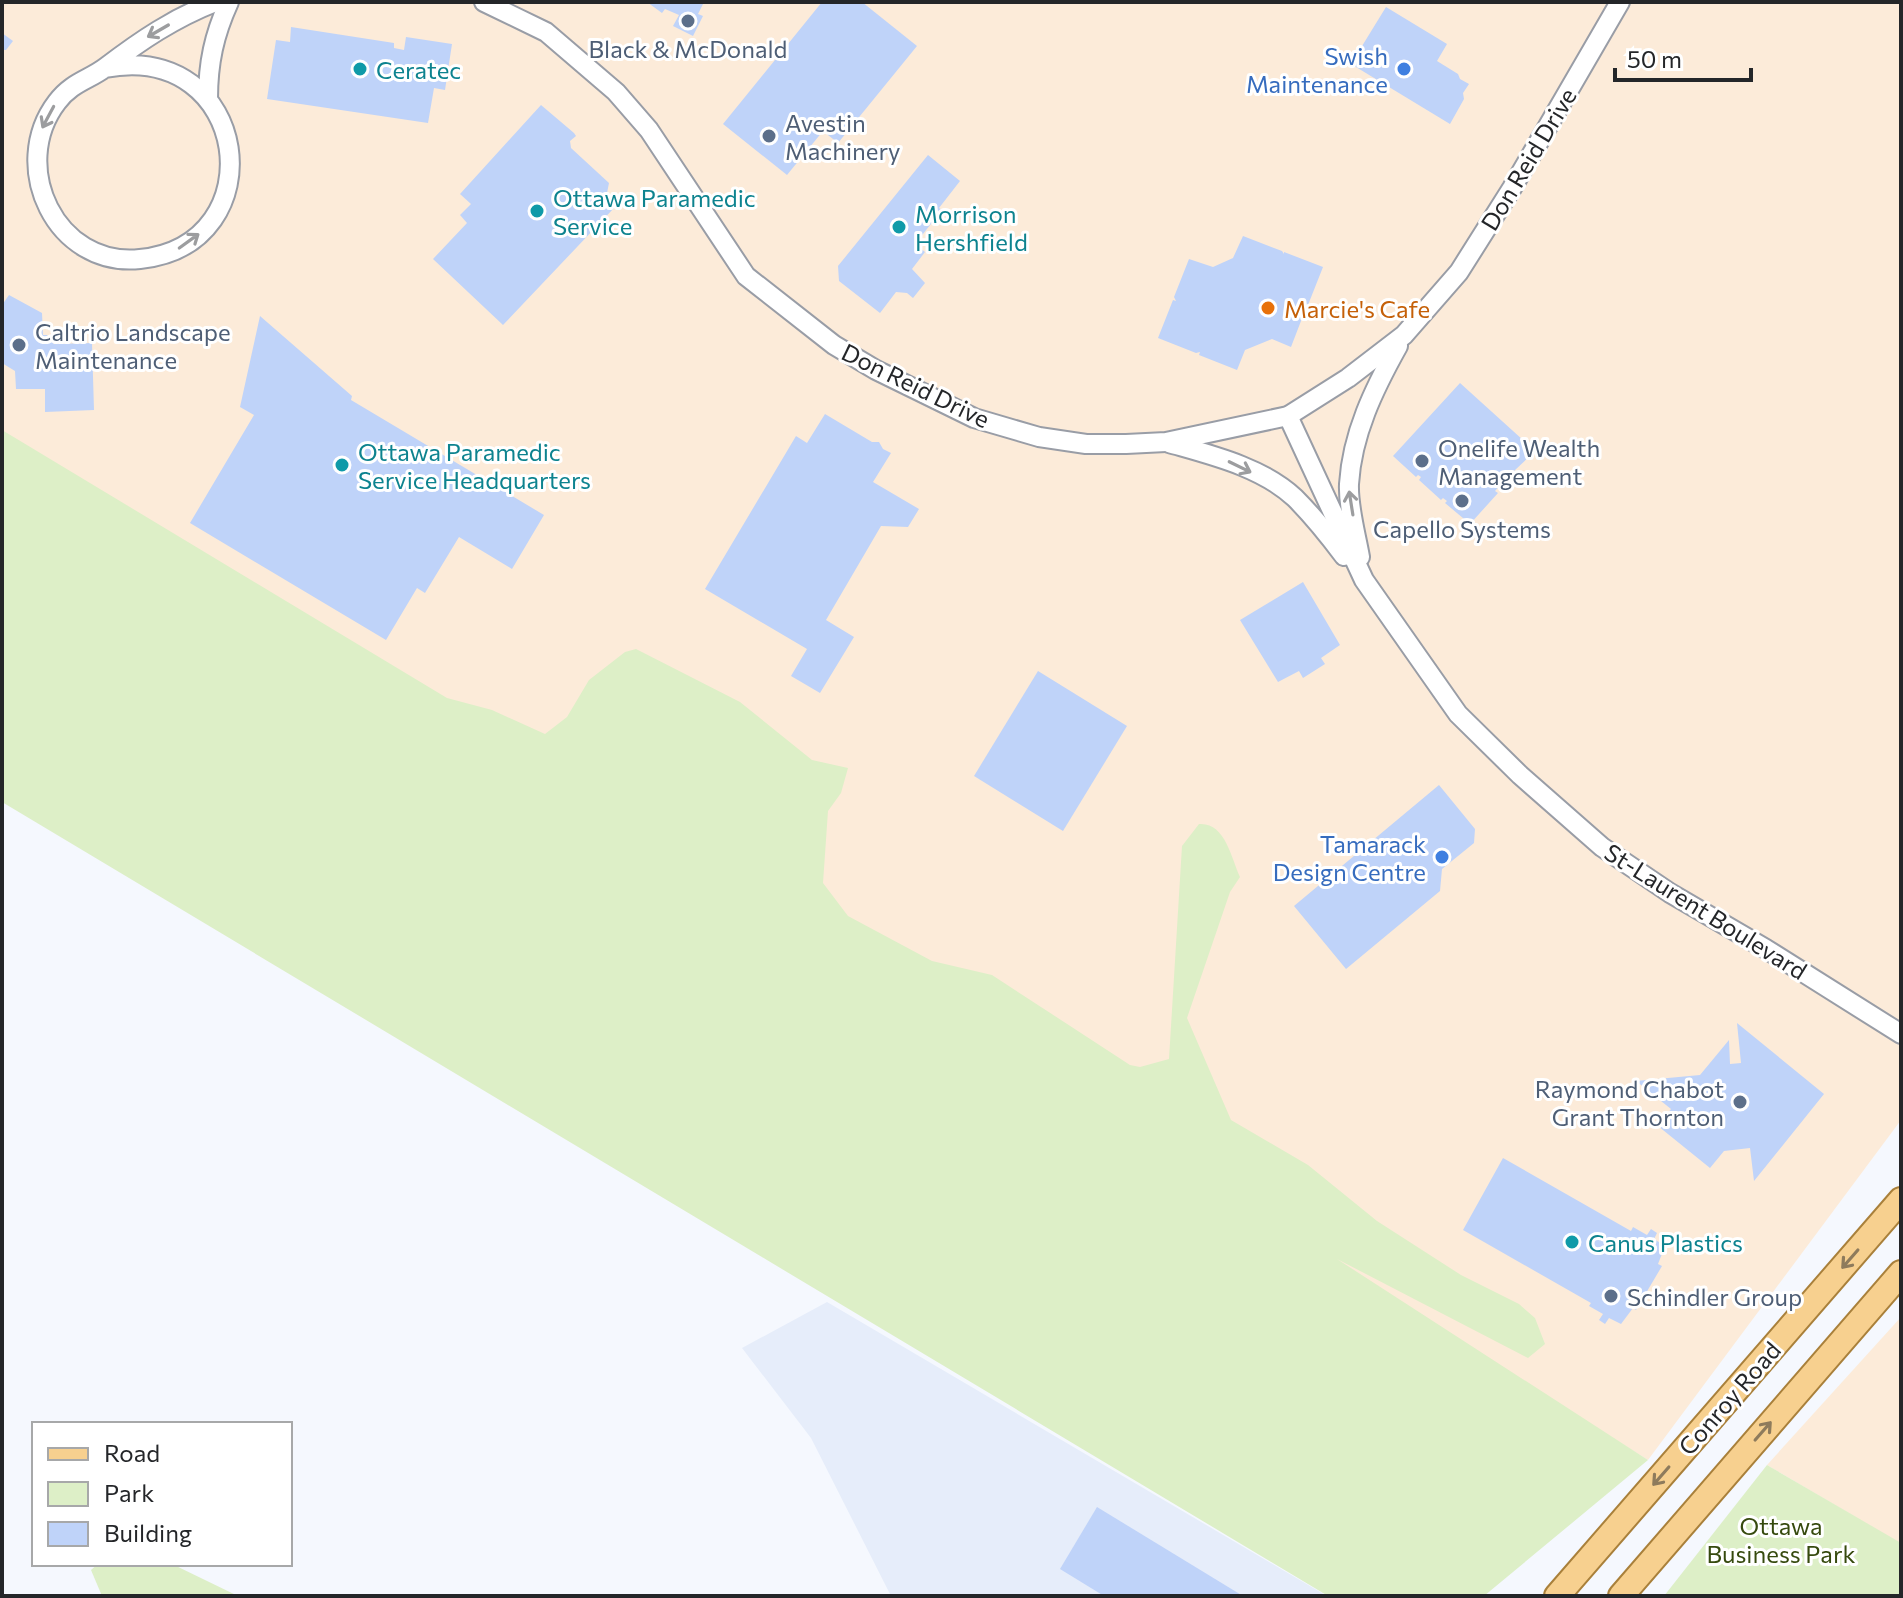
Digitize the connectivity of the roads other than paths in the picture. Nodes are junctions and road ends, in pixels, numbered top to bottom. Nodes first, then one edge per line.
1 (215, 2) edge
2 (229, 2) edge
3 (484, 2) edge
4 (1620, 2) edge
5 (105, 68) junction
6 (208, 99) junction
7 (1404, 335) junction
8 (1288, 416) junction
9 (1166, 442) junction
10 (1364, 580) junction
11 (1901, 1034) edge
12 (1901, 1200) edge
13 (1901, 1273) edge
14 (1557, 1596) edge
15 (1621, 1596) edge

1 -> 5 street
2 - 6 street
3 - 9 street, Don Reid Drive
4 - 7 street, Don Reid Drive
5 - 6 street
5 -> 6 street
7 - 8 street, Don Reid Drive
10 -> 7 street
8 - 9 street, Don Reid Drive
8 - 10 street, St-Laurent Boulevard
9 -> 10 street
10 - 11 street, St-Laurent Boulevard
12 -> 14 main road, Conroy Road
15 -> 13 main road, Conroy Road

